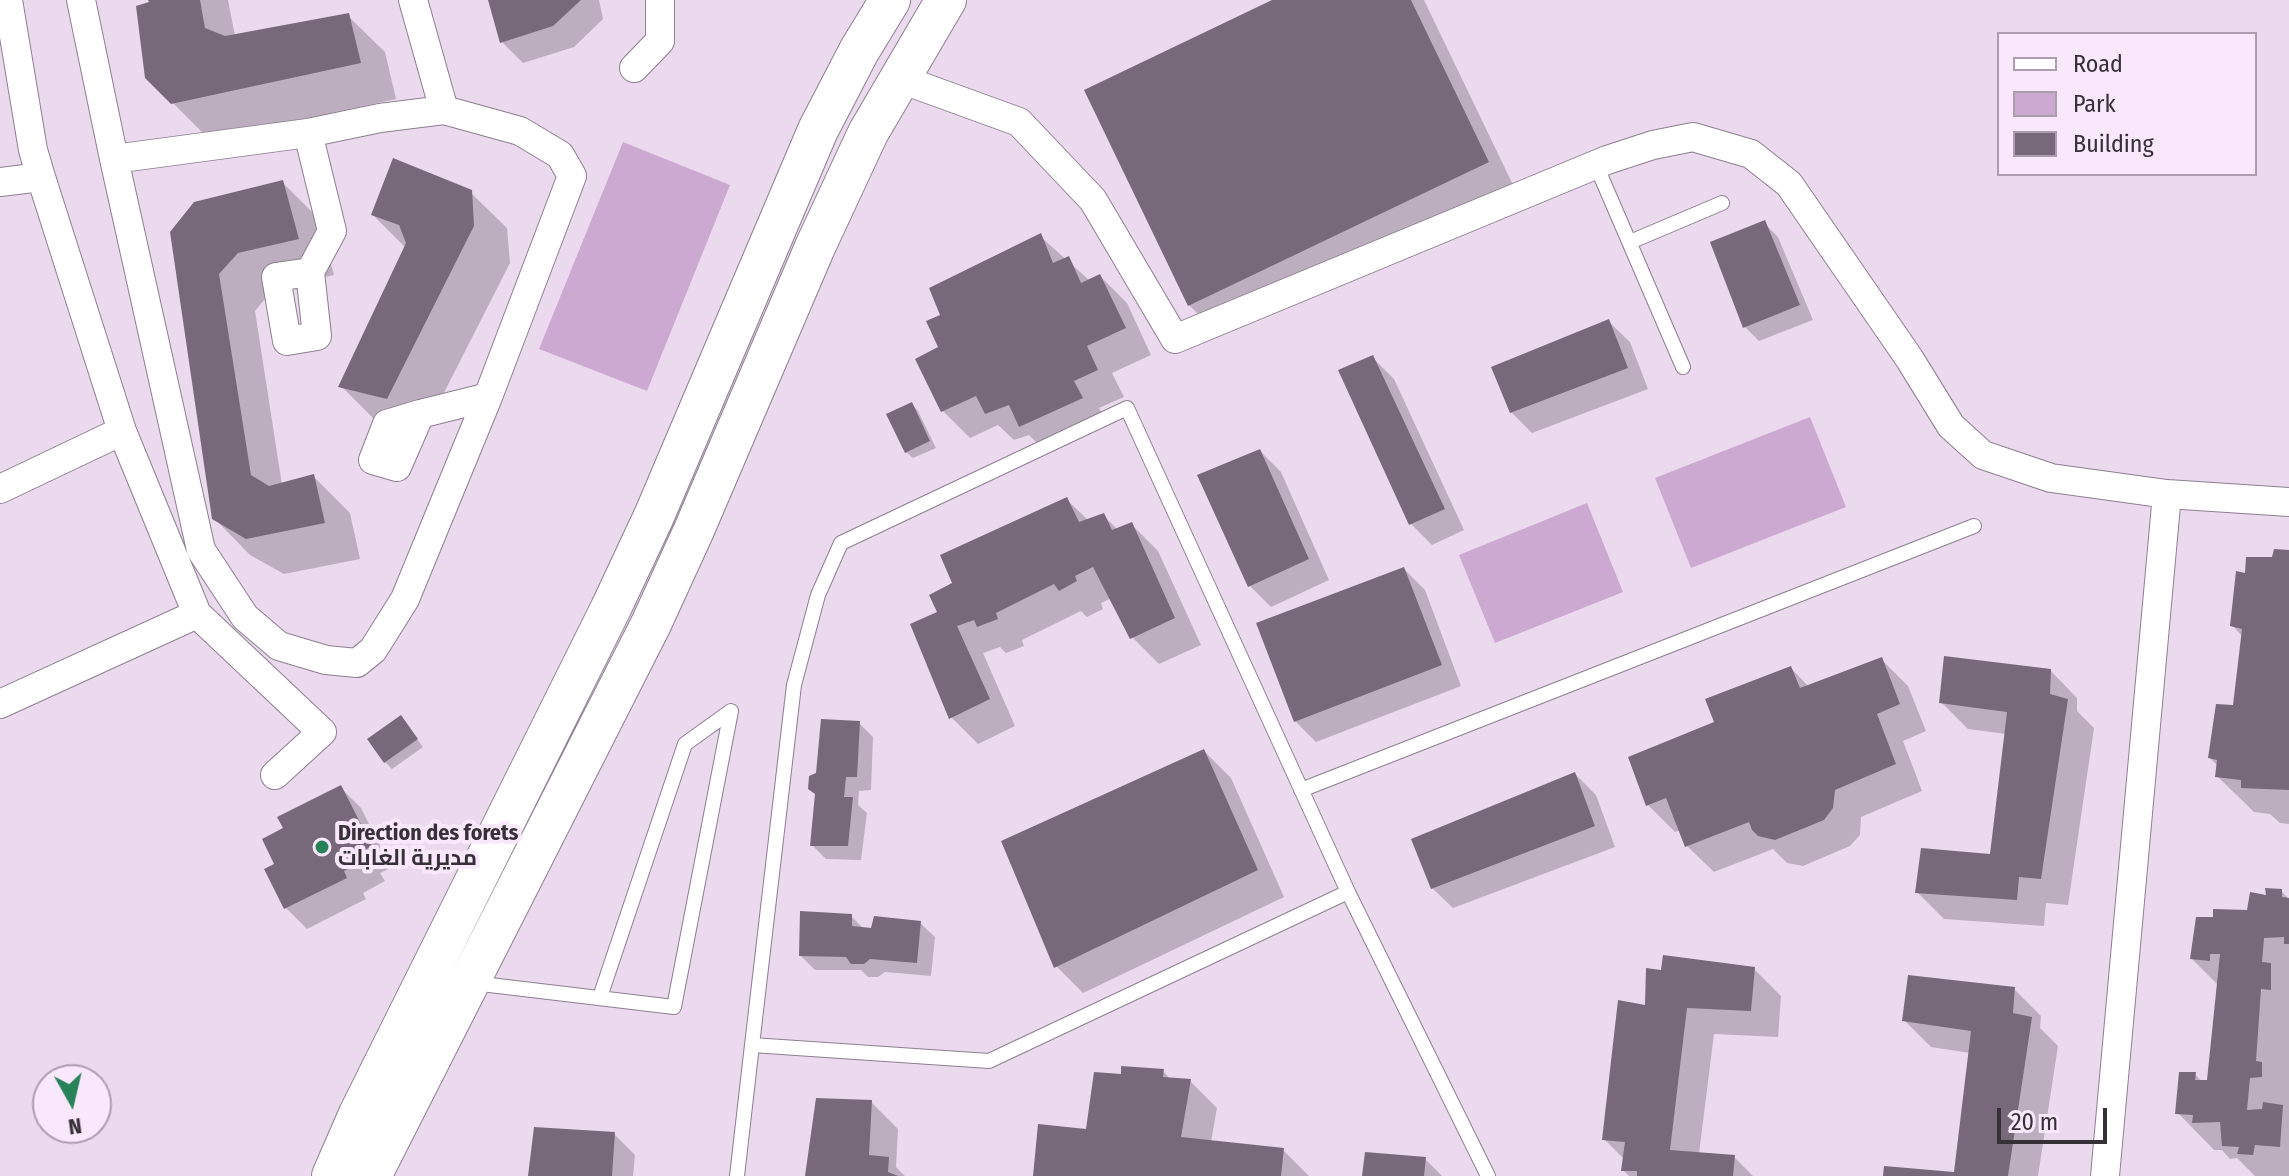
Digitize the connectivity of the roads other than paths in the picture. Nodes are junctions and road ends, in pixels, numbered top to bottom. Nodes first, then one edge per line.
1 (8, 0) edge
2 (81, 0) edge
3 (413, 0) edge
4 (660, 0) edge
5 (890, 0) edge
6 (946, 0) edge
7 (634, 68) dead end
8 (898, 78) junction
9 (444, 110) junction
10 (308, 133) junction
11 (114, 159) junction
12 (1596, 165) junction
13 (41, 177) junction
14 (0, 182) edge
15 (1722, 203) dead end
16 (1630, 242) junction
17 (310, 272) dead end
18 (1683, 367) dead end
19 (488, 397) junction
20 (420, 414) dead end
21 (122, 431) junction
22 (0, 489) edge
23 (2167, 494) junction
24 (2289, 502) edge
25 (1974, 526) dead end
26 (197, 614) junction
27 (0, 704) edge
28 (275, 775) dead end
29 (1301, 790) junction
30 (1348, 892) junction
31 (471, 983) junction
32 (600, 997) junction
33 (752, 1045) junction
34 (332, 1176) edge
35 (371, 1176) edge
36 (737, 1176) edge
37 (1488, 1176) edge
38 (2105, 1176) edge

1 - 13 street
2 - 11 street
3 - 9 street
4 - 7 street
5 - 34 main road
6 - 8 main road
8 - 12 street
8 - 31 main road
9 - 10 street
9 - 19 street
10 - 11 street
10 - 17 street
11 - 19 street
12 - 16 lane
12 - 23 street
13 - 14 street
13 - 21 street
15 - 16 lane
16 - 18 lane
19 - 20 street
21 - 22 street
21 - 26 street
23 - 24 street
23 - 38 street
25 - 29 lane
26 - 27 street
26 - 28 street
29 - 30 lane
29 - 33 lane
30 - 33 lane
30 - 37 lane
31 - 32 lane
31 - 35 main road
32 - 32 lane
33 - 36 lane

